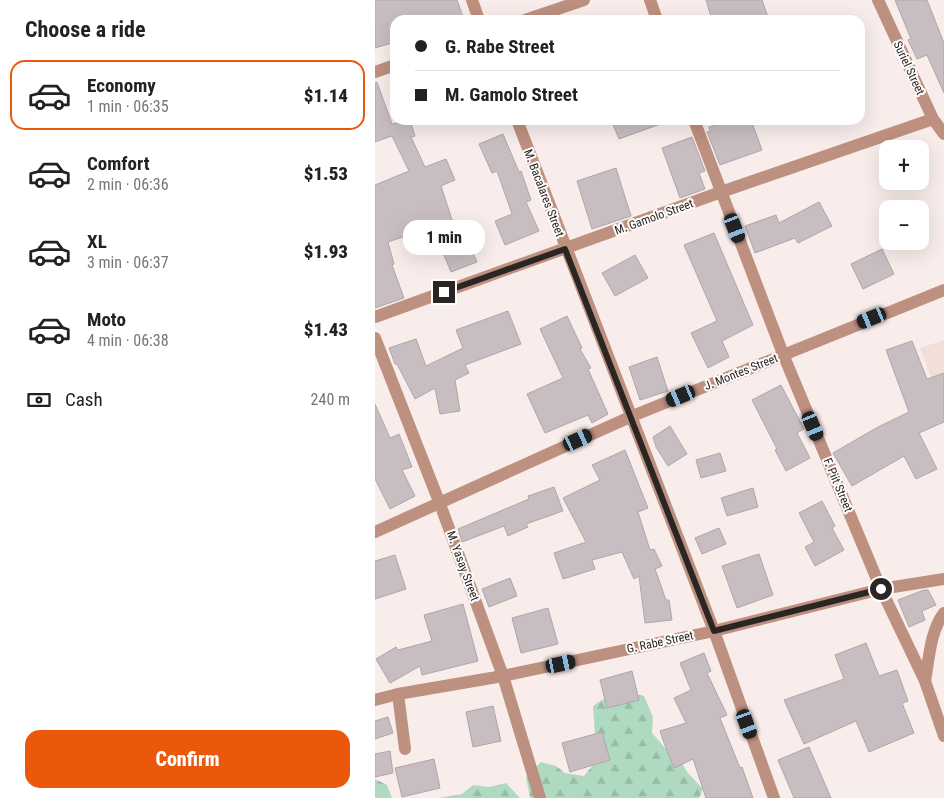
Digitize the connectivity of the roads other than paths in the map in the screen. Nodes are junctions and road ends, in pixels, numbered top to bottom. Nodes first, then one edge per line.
1 (472, 0) edge
2 (584, 0) edge
3 (650, 0) edge
4 (878, 0) edge
5 (477, 15) edge
6 (540, 15) edge
7 (655, 15) edge
8 (390, 67) edge
9 (375, 72) edge
10 (933, 119) junction
11 (519, 125) edge
12 (696, 125) edge
13 (944, 134) edge
14 (721, 192) junction
15 (565, 249) junction
16 (944, 290) edge
17 (375, 317) edge
18 (375, 338) edge
19 (783, 354) junction
20 (630, 417) junction
21 (439, 504) junction
22 (375, 532) edge
23 (944, 579) edge
24 (881, 589) junction
25 (944, 613) edge
26 (714, 631) junction
27 (503, 676) junction
28 (925, 681) junction
29 (398, 694) junction
30 (375, 700) edge
31 (944, 736) edge
32 (405, 749) dead end
33 (540, 798) edge
34 (774, 798) edge

1 - 5 street
2 - 6 street
3 - 7 street
4 - 10 street, Suriel Street
8 - 9 street
10 - 13 street, Suriel Street
10 - 14 street, M. Gamolo Street
11 - 15 street, M. Bacalares Street
12 - 14 street, F. Piit Street
14 - 15 street, M. Gamolo Street
14 - 19 street, F. Piit Street
15 - 17 street, M. Gamolo Street
15 - 20 street, M. Bacalares Street
16 - 19 street, J. Montes Street
18 - 21 street, M. Yasay Street
19 - 20 street, J. Montes Street
19 - 24 street, F. Piit Street
20 - 21 street, J. Montes Street
20 - 26 street, M. Bacalares Street
21 - 22 street, J. Montes Street
21 - 27 street, M. Yasay Street
23 - 24 street, G. Rabe Street
24 - 26 street, G. Rabe Street
24 - 28 street, F. Piit Street
25 - 28 street
26 - 27 street, G. Rabe Street
26 - 34 street, M. Bacalares Street
27 - 29 street, G. Rabe Street
27 - 33 street, M. Yasay Street
28 - 31 street, F. Piit Street
29 - 30 street, G. Rabe Street
29 - 32 street

